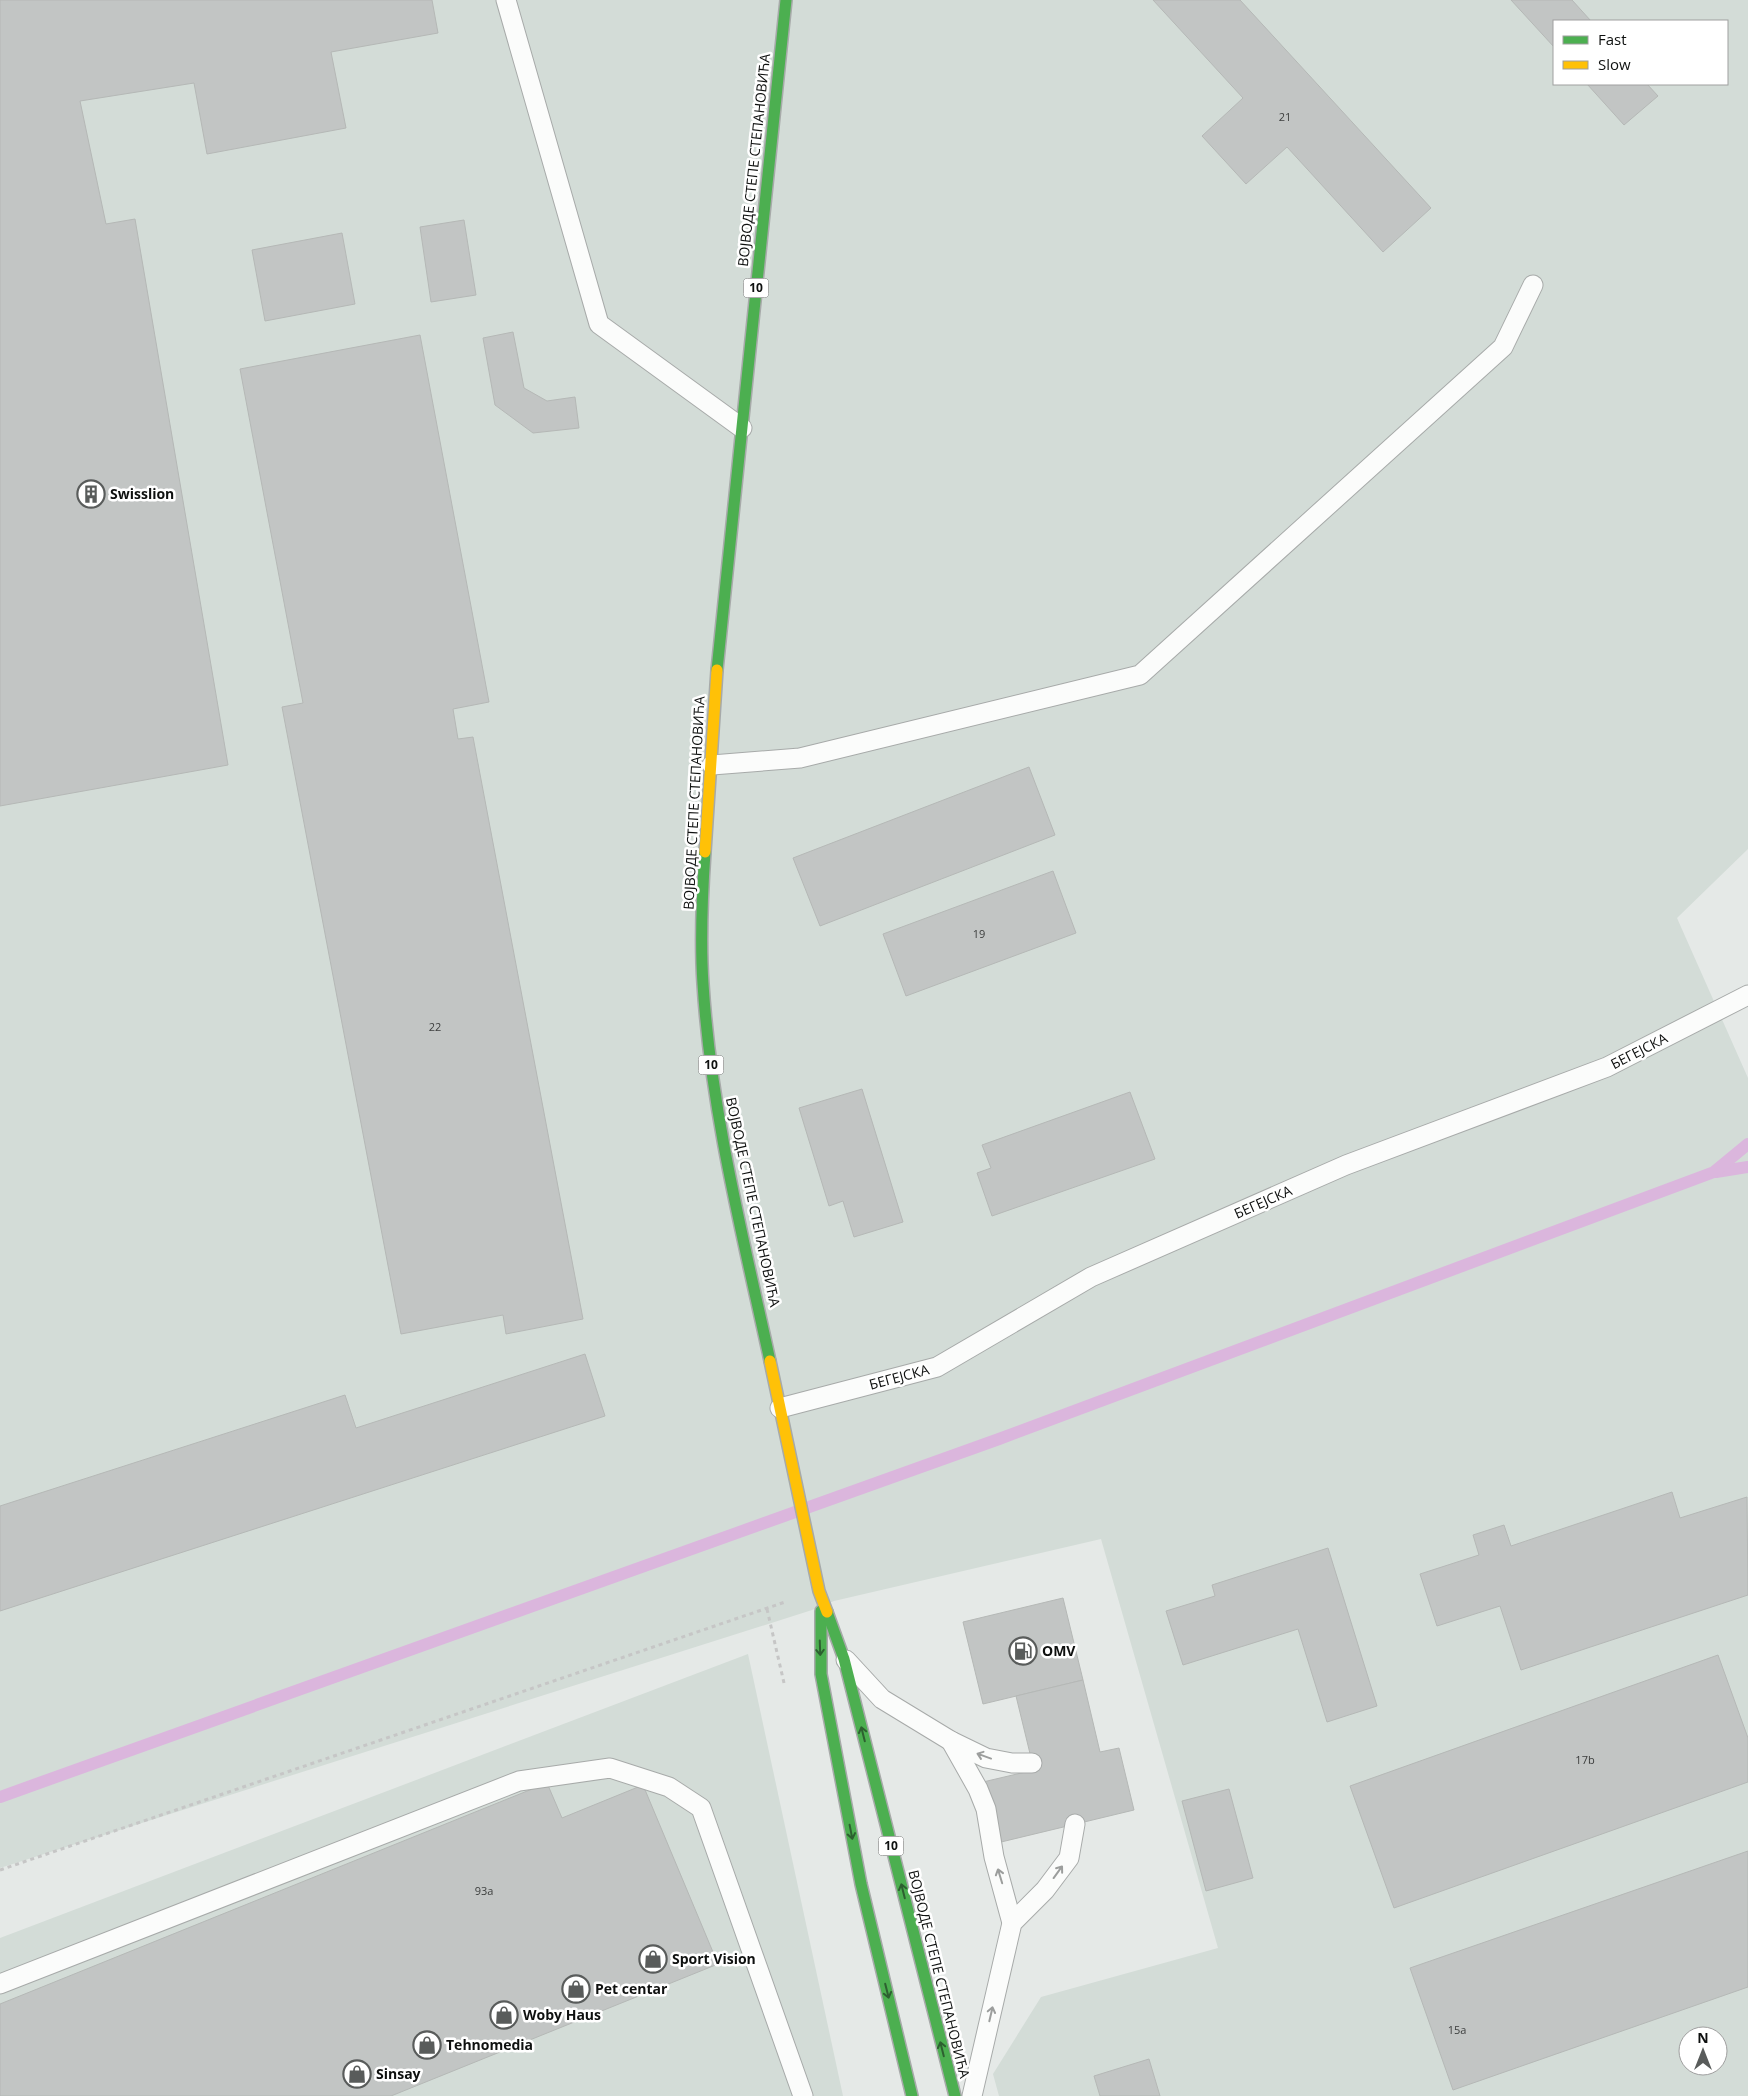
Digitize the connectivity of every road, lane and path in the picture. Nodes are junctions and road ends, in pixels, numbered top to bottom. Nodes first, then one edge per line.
1 (506, 0) edge
2 (786, 0) edge
3 (1533, 285) dead end
4 (742, 428) junction
5 (712, 765) junction
6 (1748, 994) edge
7 (780, 1408) junction
8 (820, 1595) junction
9 (844, 1659) junction
10 (951, 1741) junction
11 (1032, 1763) dead end
12 (1075, 1824) dead end
13 (0, 1870) edge
14 (1012, 1923) junction
15 (0, 1984) edge
16 (803, 2096) edge
17 (912, 2096) edge
18 (955, 2096) edge
19 (972, 2096) edge

1 - 4 lane
2 - 4 main road, ВОЈВОДЕ СТЕПЕ СТЕПАНОВИЋА / 10
3 - 5 lane
4 - 5 main road, ВОЈВОДЕ СТЕПЕ СТЕПАНОВИЋА / 10
5 - 7 main road, ВОЈВОДЕ СТЕПЕ СТЕПАНОВИЋА / 10
6 - 7 lane, БЕГЕЈСКА
7 - 8 main road, ВОЈВОДЕ СТЕПЕ СТЕПАНОВИЋА / 10
8 - 9 main road, ВОЈВОДЕ СТЕПЕ СТЕПАНОВИЋА / 10
8 - 13 path
8 -> 17 main road, ВОЈВОДЕ СТЕПЕ СТЕПАНОВИЋА / 10
9 - 10 lane
18 -> 9 main road, ВОЈВОДЕ СТЕПЕ СТЕПАНОВИЋА / 10
11 -> 10 lane
14 -> 10 lane
14 -> 12 lane
19 -> 14 lane
15 - 16 lane

